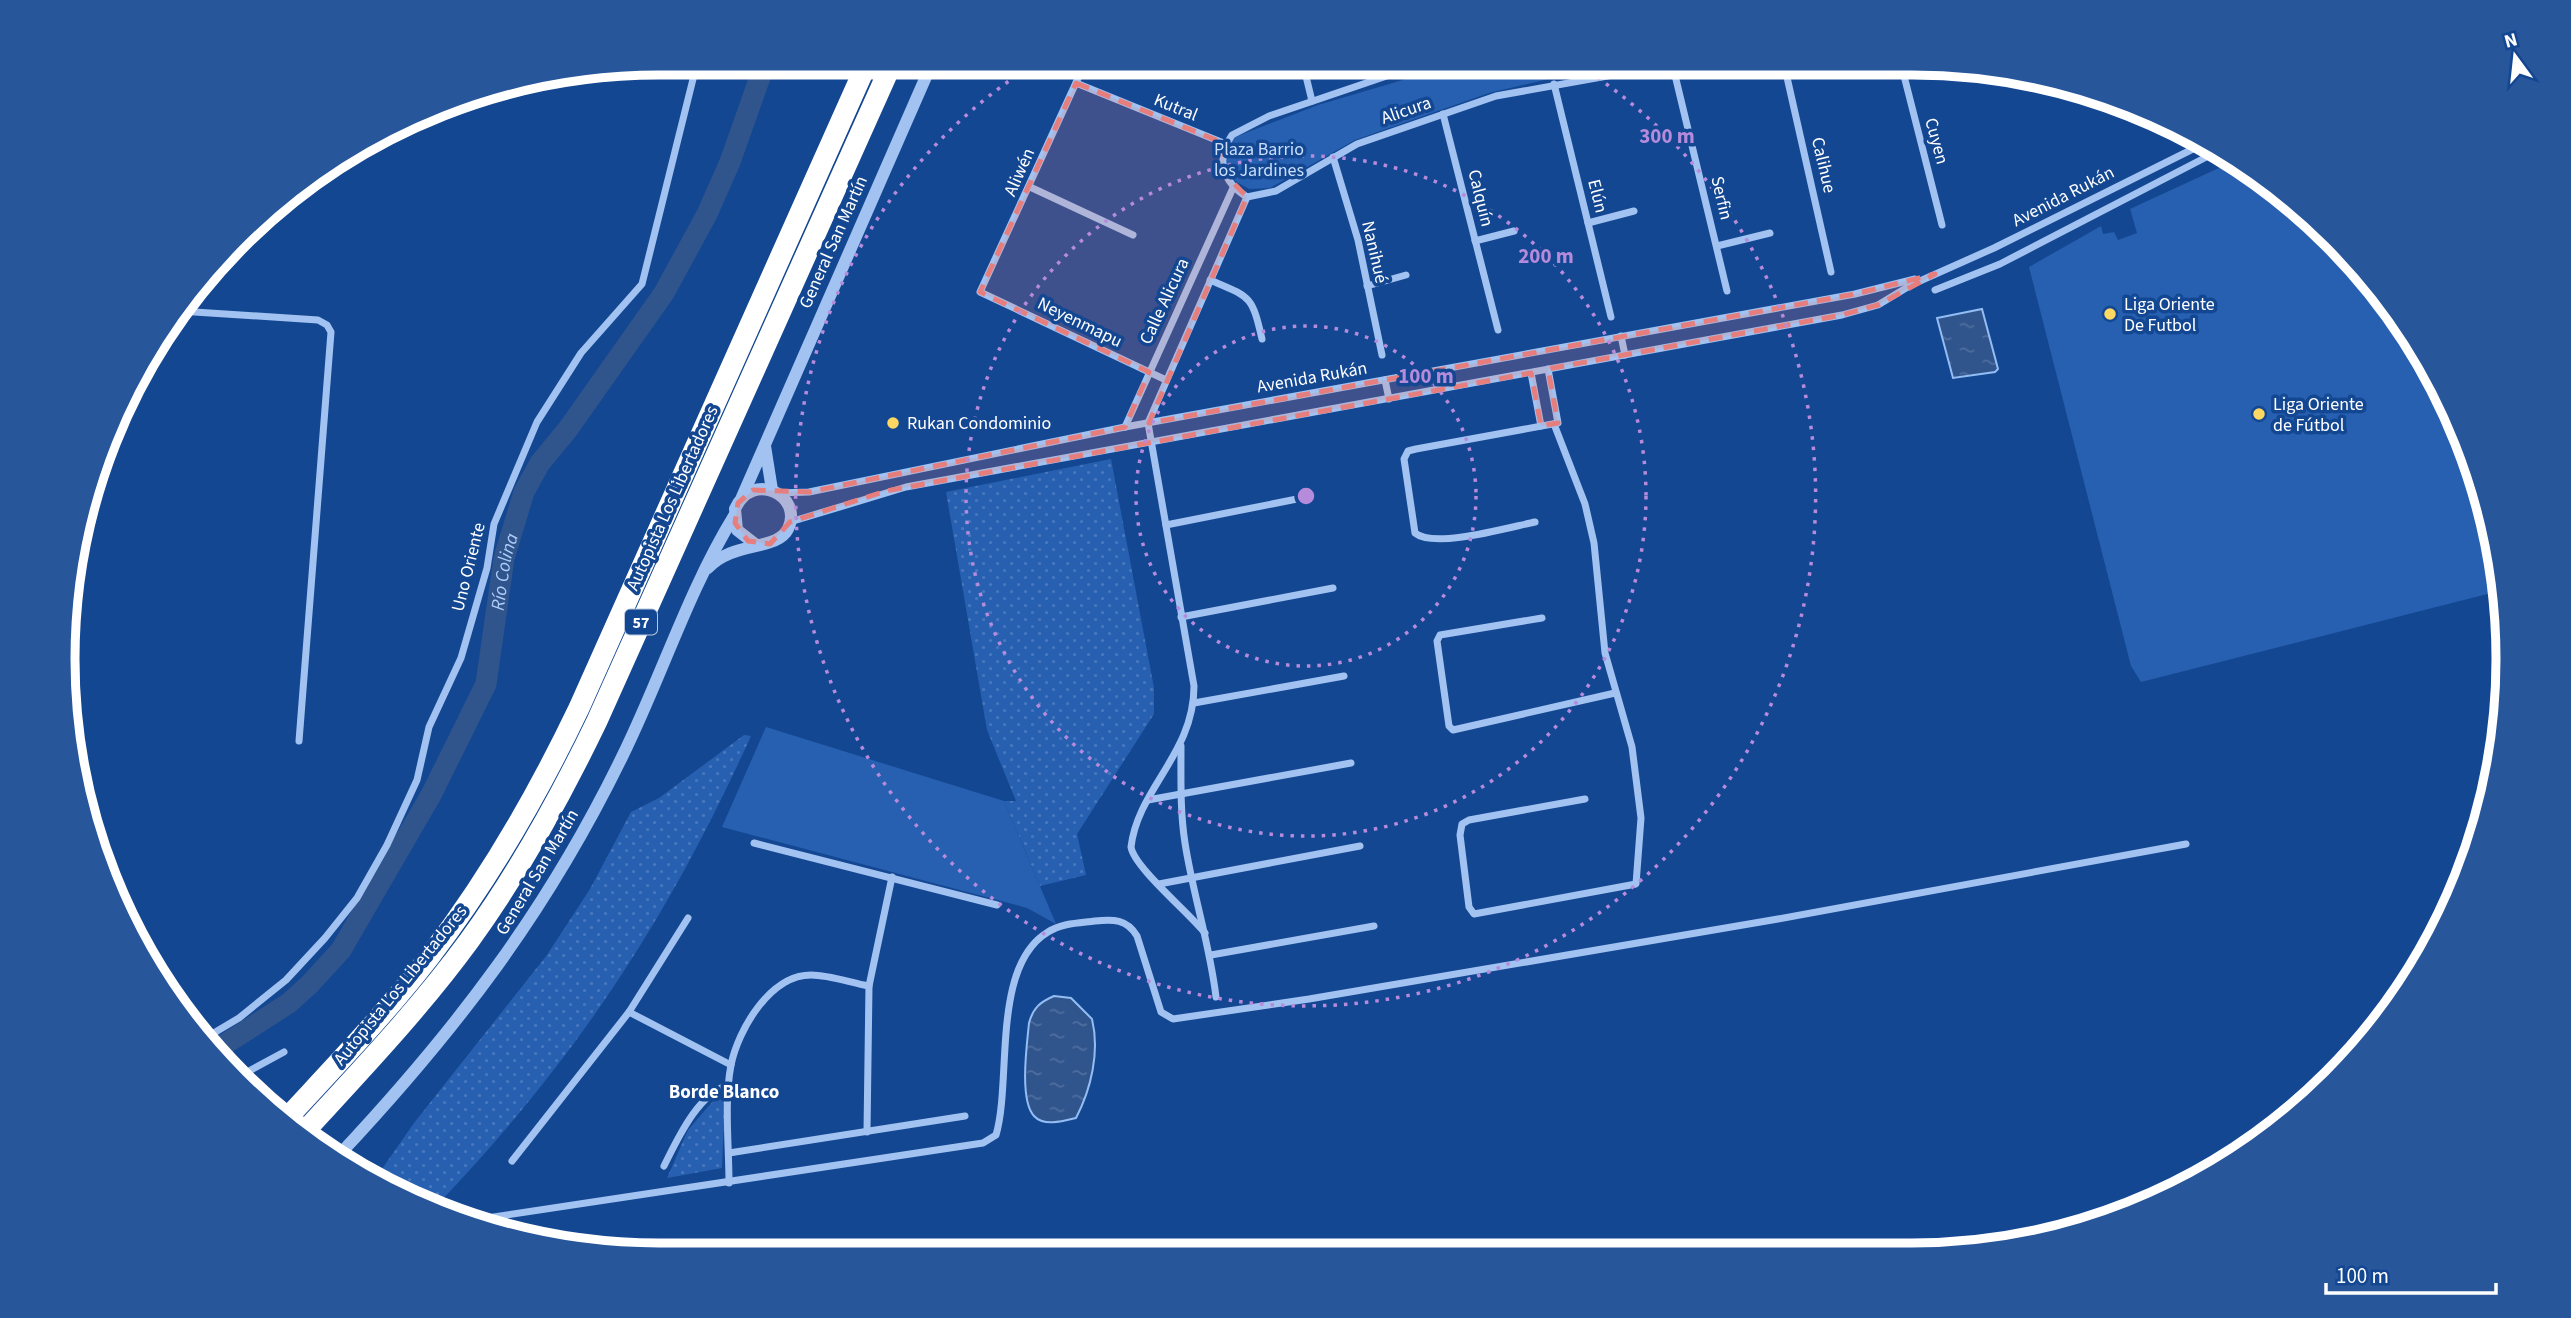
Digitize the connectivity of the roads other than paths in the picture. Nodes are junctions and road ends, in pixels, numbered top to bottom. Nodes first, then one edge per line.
1 (694, 75) edge
2 (862, 75) edge
3 (887, 75) edge
4 (927, 75) edge
5 (1080, 75) edge
6 (1306, 75) edge
7 (1389, 75) edge
8 (1637, 75) edge
9 (1675, 75) edge
10 (1786, 75) edge
11 (1904, 75) edge
12 (1076, 83) junction
13 (1553, 84) junction
14 (1312, 101) junction
15 (1443, 114) junction
16 (1226, 144) junction
17 (2195, 148) edge
18 (2208, 156) edge
19 (1334, 157) junction
20 (1030, 187) junction
21 (1233, 188) junction
22 (1247, 197) junction
23 (1634, 211) dead end
24 (1588, 223) junction
25 (1942, 225) dead end
26 (1514, 231) dead end
27 (1770, 233) dead end
28 (1133, 234) dead end
29 (1475, 241) junction
30 (1717, 246) junction
31 (1831, 272) dead end
32 (1934, 274) junction
33 (1406, 275) dead end
34 (1210, 280) junction
35 (1367, 286) junction
36 (1935, 290) dead end
37 (1727, 291) dead end
38 (981, 292) joint
39 (190, 313) edge
40 (1611, 317) dead end
41 (1498, 330) dead end
42 (1621, 336) junction
43 (1262, 339) dead end
44 (1382, 355) dead end
45 (1625, 355) junction
46 (1548, 369) junction
47 (1149, 372) junction
48 (1531, 373) junction
49 (1167, 380) junction
50 (1385, 380) junction
51 (1389, 399) junction
52 (1148, 423) junction
53 (1556, 423) junction
54 (1541, 426) junction
55 (1125, 427) junction
56 (766, 435) junction
57 (1151, 444) junction
58 (972, 459) junction
59 (975, 474) junction
60 (775, 492) junction
61 (1312, 496) dead end
62 (742, 497) junction
63 (734, 516) junction
64 (790, 522) junction
65 (1535, 522) dead end
66 (1166, 525) junction
67 (755, 544) junction
68 (705, 571) junction
69 (1333, 588) dead end
70 (1181, 617) junction
71 (1542, 618) dead end
72 (1344, 676) dead end
73 (1615, 693) junction
74 (1194, 703) junction
75 (299, 741) dead end
76 (1181, 746) junction
77 (1351, 763) dead end
78 (1180, 794) junction
79 (1585, 799) dead end
80 (1149, 800) junction
81 (754, 843) dead end
82 (2186, 844) dead end
83 (1360, 846) dead end
84 (892, 877) junction
85 (1192, 877) junction
86 (1159, 884) junction
87 (997, 905) dead end
88 (688, 918) dead end
89 (1374, 926) dead end
90 (1205, 933) junction
91 (1211, 955) junction
92 (869, 986) junction
93 (1216, 997) dead end
94 (629, 1012) junction
95 (212, 1034) edge
96 (284, 1052) dead end
97 (731, 1065) junction
98 (246, 1072) edge
99 (730, 1085) junction
100 (292, 1112) edge
101 (965, 1116) dead end
102 (310, 1126) edge
103 (867, 1132) junction
104 (344, 1150) edge
105 (729, 1153) junction
106 (512, 1161) dead end
107 (664, 1166) dead end
108 (729, 1183) junction
109 (490, 1218) edge

1 - 95 street, Uno Oriente
2 - 100 highway, Autopista Los Libertadores / 57
3 - 102 highway, Autopista Los Libertadores / 57
4 - 56 street, General San Martín
5 - 12 street, Aliwén
6 - 14 street
7 - 14 street
8 - 13 street, Alicura
9 - 30 street, Serfin
10 - 31 street, Calihue
11 - 25 street, Cuyen
12 - 16 street, Kutral
12 - 20 street, Aliwén
13 - 15 street, Alicura
13 - 24 street, Elún
14 - 16 street
15 - 19 street, Alicura
15 - 29 street, Calquín
16 - 21 street
17 - 32 street, Avenida Rukán
18 - 36 street
19 - 22 street, Alicura
19 - 35 street, Nanihué
20 - 28 street
20 - 38 street, Aliwén
21 - 22 street
21 - 47 street, Calle Alicura
22 - 34 street, Calle Alicura
23 - 24 street
24 - 40 street, Elún
26 - 29 street
27 - 30 street
29 - 41 street, Calquín
30 - 37 street, Serfin
32 - 42 street, Avenida Rukán
32 - 45 street, Avenida Rukán
33 - 35 street
34 - 43 street
34 - 49 street, Calle Alicura
35 - 44 street, Nanihué
38 - 47 street, Neyenmapu
39 - 75 street
42 - 45 street
42 - 50 street, Avenida Rukán
45 - 46 street, Avenida Rukán
46 - 48 street, Avenida Rukán
46 - 53 street
47 - 49 street, Neyenmapu
47 - 55 street, Calle Alicura
48 - 51 street, Avenida Rukán
48 - 54 street
49 - 52 street, Calle Alicura
50 - 51 street
50 - 52 street, Avenida Rukán
51 - 57 street, Avenida Rukán
52 - 55 street, Avenida Rukán
52 - 57 street
53 - 54 street
53 - 73 street
54 - 65 street
55 - 58 street, Avenida Rukán
56 - 60 street, General San Martín
56 - 62 street, General San Martín
57 - 59 street, Avenida Rukán
57 - 66 street
58 - 59 street
58 - 60 street, Avenida Rukán
59 - 64 street, Avenida Rukán
60 - 62 street
60 - 64 street
61 - 66 street
62 - 63 street
63 - 67 street
63 - 68 street, General San Martín
64 - 67 street
66 - 70 street
67 - 68 street
68 - 104 street, General San Martín
69 - 70 street
70 - 74 street
71 - 73 street
72 - 74 street
73 - 79 street
74 - 76 street
76 - 78 street
76 - 80 street
77 - 78 street
78 - 80 street
78 - 85 street
80 - 86 street
81 - 84 street
82 - 108 street
83 - 85 street
84 - 87 street
84 - 92 street
85 - 86 street
85 - 90 street
86 - 90 street
88 - 94 street
89 - 91 street
90 - 91 street
91 - 93 street
92 - 97 street
92 - 103 street
94 - 97 street
94 - 106 street
96 - 98 street
97 - 99 street
99 - 105 street
99 - 107 street
101 - 103 street
103 - 105 street
105 - 108 street
108 - 109 street

